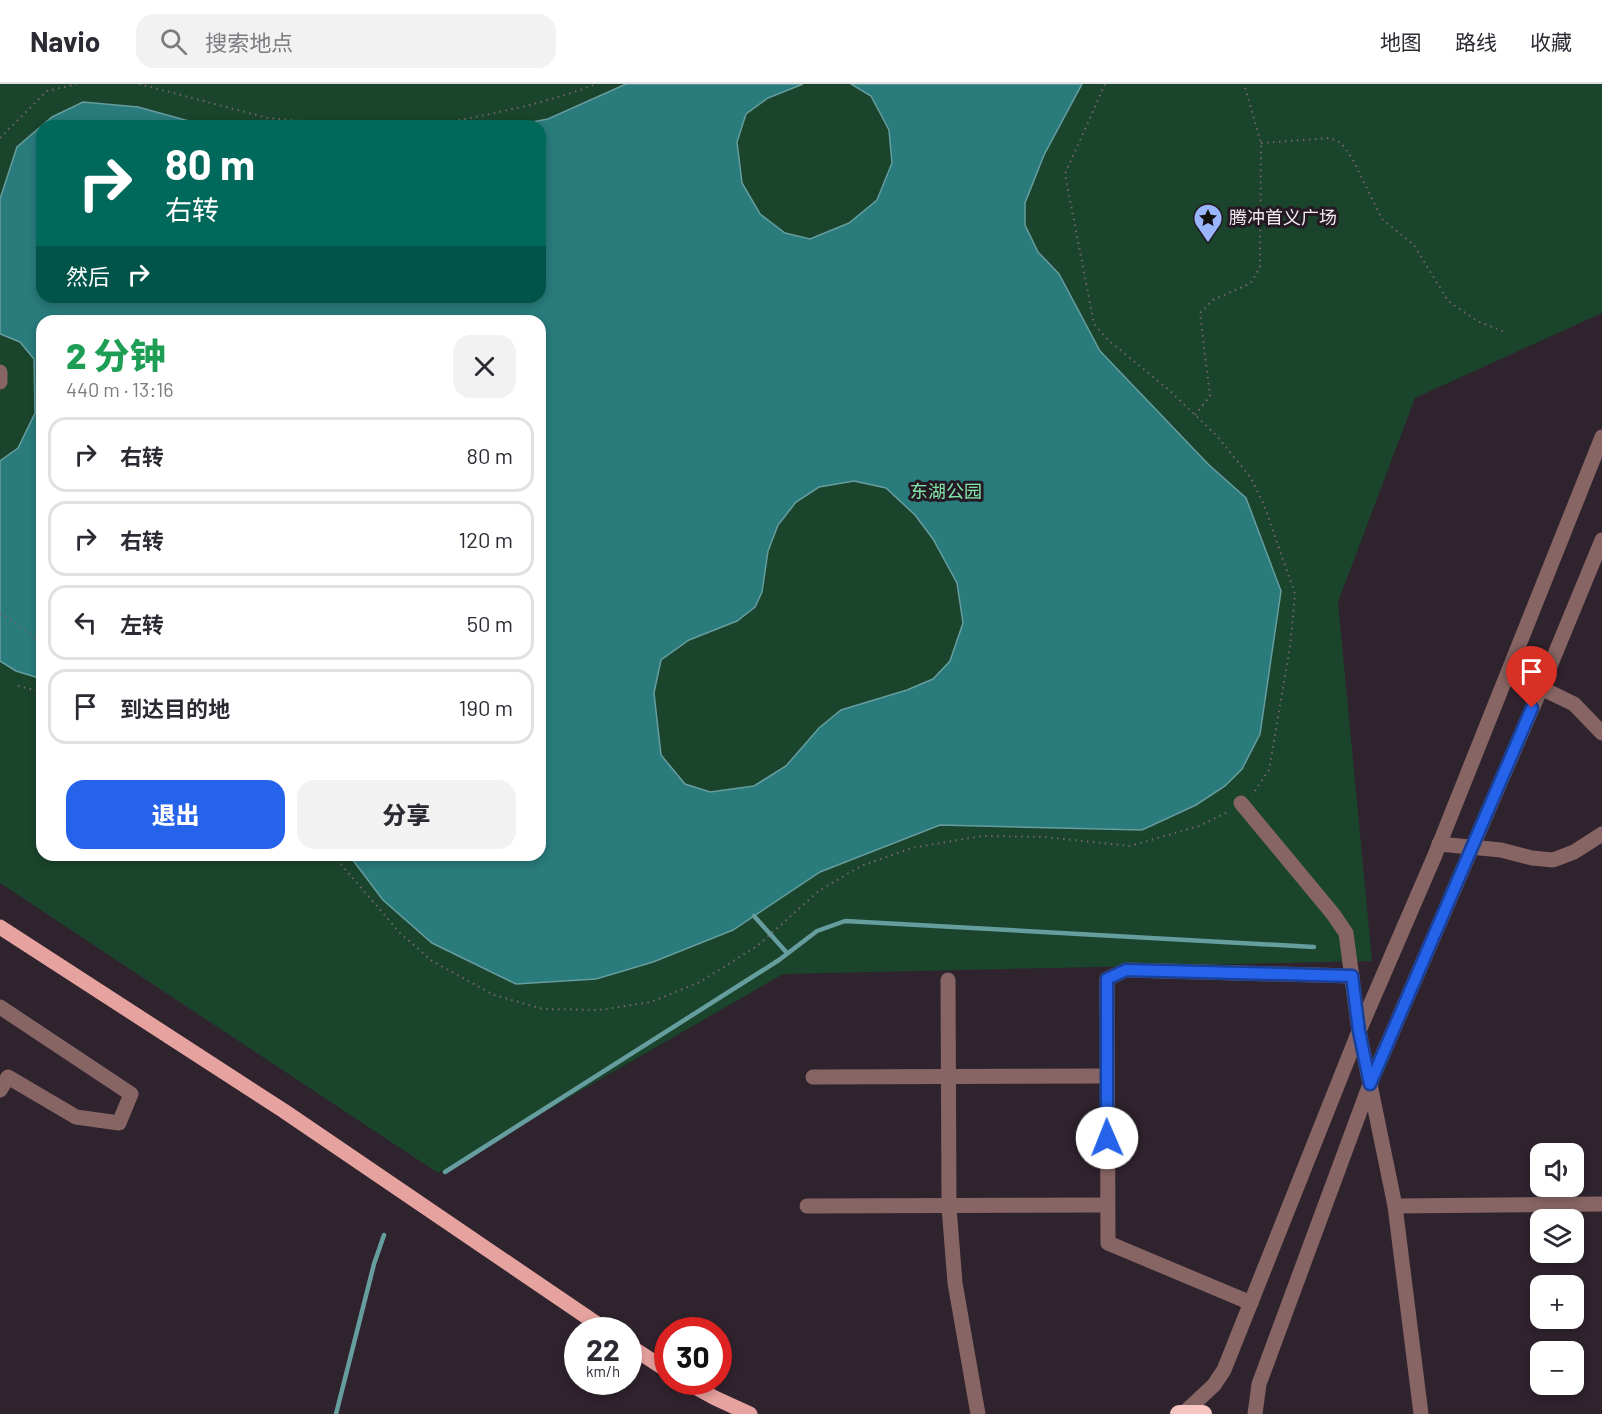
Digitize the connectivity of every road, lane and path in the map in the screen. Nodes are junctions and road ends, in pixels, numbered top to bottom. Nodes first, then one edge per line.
1 (77, 84) edge
2 (139, 84) edge
3 (596, 84) edge
4 (1105, 84) edge
5 (1244, 84) edge
6 (289, 120) edge
7 (460, 120) edge
8 (0, 138) edge
9 (1261, 143) junction
10 (1505, 332) dead end
11 (0, 372) edge
12 (0, 382) edge
13 (1195, 415) junction
14 (1602, 436) edge
15 (1602, 540) edge
16 (0, 613) edge
17 (36, 639) edge
18 (18, 686) dead end
19 (1541, 688) junction
20 (36, 690) edge
21 (1602, 733) edge
22 (1241, 804) junction
23 (1602, 834) edge
24 (1439, 844) junction
25 (1471, 848) junction
26 (338, 861) edge
27 (0, 927) edge
28 (1352, 976) junction
29 (948, 980) dead end
30 (0, 1007) edge
31 (1359, 1031) junction
32 (948, 1076) junction
33 (1106, 1076) junction
34 (813, 1077) dead end
35 (3, 1080) edge
36 (1370, 1084) junction
37 (1602, 1204) edge
38 (807, 1206) dead end
39 (1107, 1206) junction
40 (1395, 1206) junction
41 (949, 1207) junction
42 (1251, 1304) junction
43 (587, 1317) edge
44 (710, 1395) edge
45 (1181, 1413) edge
46 (750, 1414) edge
47 (978, 1414) edge
48 (1203, 1414) edge
49 (1255, 1414) edge
50 (1421, 1414) edge

1 - 8 path
2 - 6 path
3 - 7 path
4 - 13 path
5 - 9 path
9 - 10 path
9 - 13 path
11 - 12 street
13 - 22 path
14 - 24 street
15 - 19 street
16 - 17 path
18 - 20 path
19 - 21 street
19 - 25 street
22 - 26 path
22 - 28 street
23 - 25 street
24 - 25 street
24 - 31 street
25 - 36 street
27 - 43 main road
28 - 31 street
28 - 33 street
29 - 32 street
30 - 35 street
31 - 36 street
31 - 42 street
32 - 33 street
32 - 34 street
32 - 41 street
33 - 39 street
36 - 40 street
36 - 49 street
37 - 40 street
38 - 41 street
39 - 41 street
39 - 42 street
40 - 50 street
41 - 47 street
42 - 45 street
44 - 46 main road
45 - 48 highway

